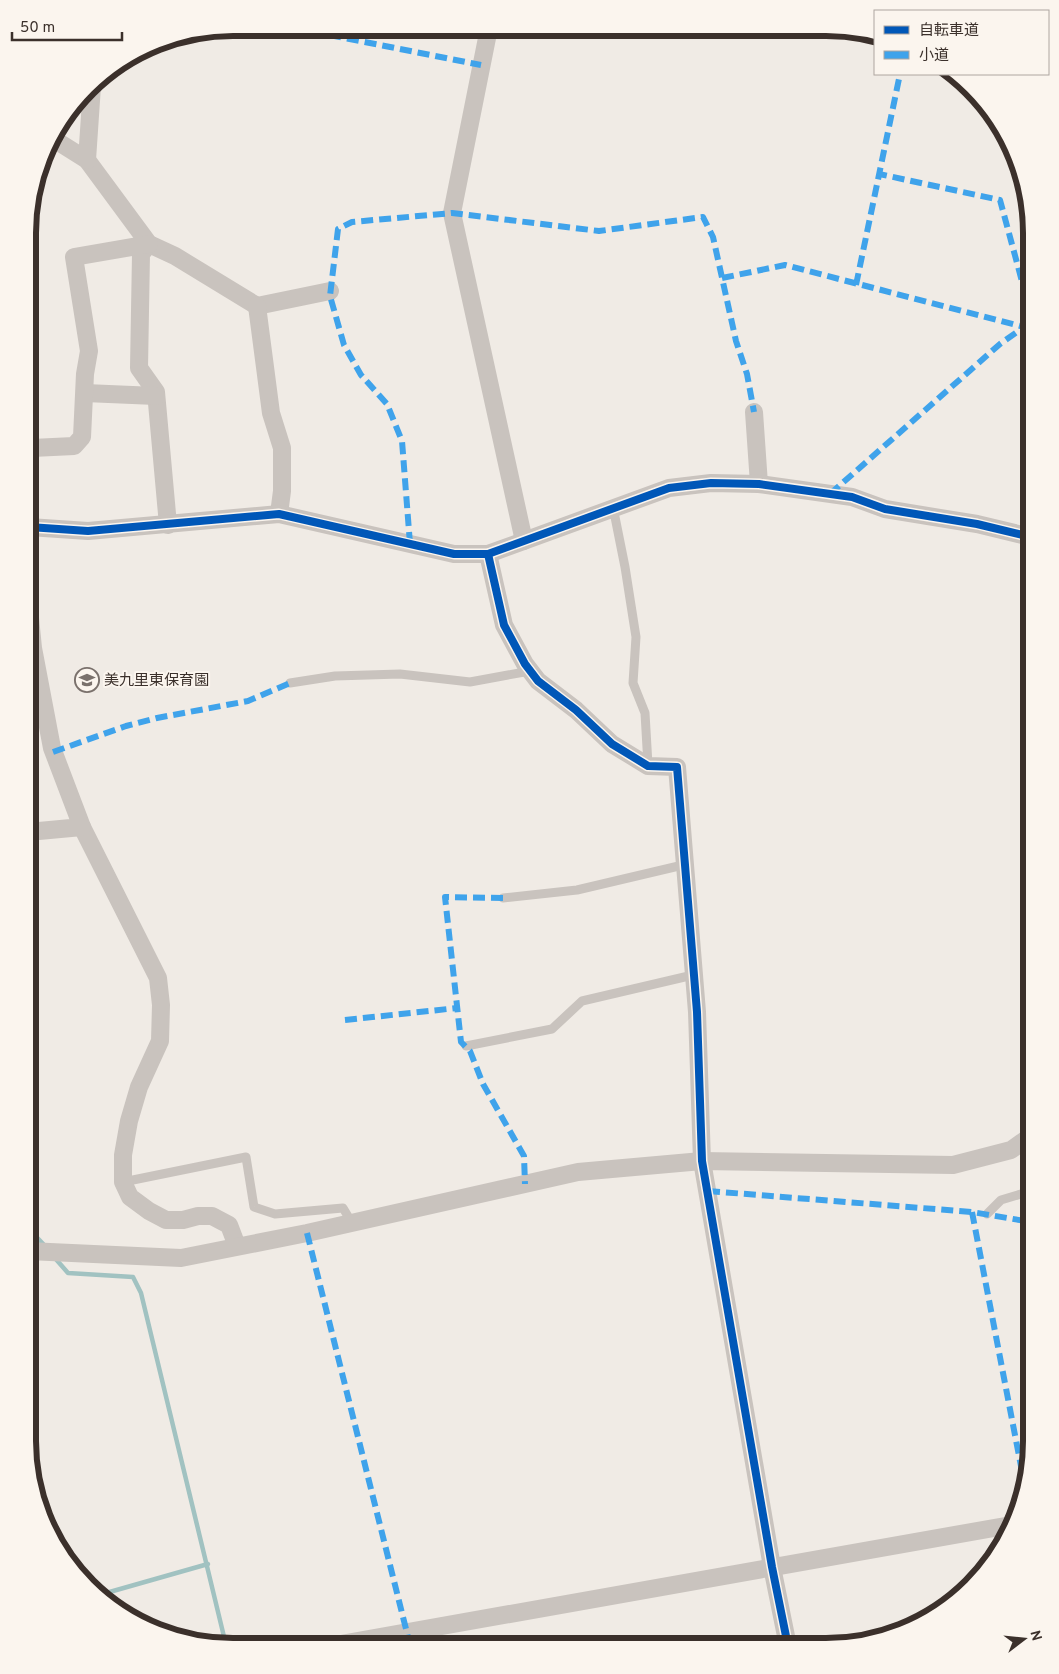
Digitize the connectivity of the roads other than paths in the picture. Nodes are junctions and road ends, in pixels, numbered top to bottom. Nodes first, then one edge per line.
1 (487, 36) edge
2 (91, 97) edge
3 (59, 142) edge
4 (87, 160) junction
5 (149, 244) junction
6 (330, 291) dead end
7 (257, 306) junction
8 (85, 393) junction
9 (156, 396) junction
10 (754, 412) dead end
11 (36, 448) edge
12 (759, 484) junction
13 (613, 507) junction
14 (279, 514) junction
15 (36, 524) edge
16 (168, 524) junction
17 (1023, 535) edge
18 (524, 541) junction
19 (488, 554) junction
20 (36, 664) edge
21 (530, 671) junction
22 (290, 683) dead end
23 (648, 766) junction
24 (82, 827) junction
25 (36, 831) edge
26 (683, 865) junction
27 (503, 898) dead end
28 (693, 975) junction
29 (466, 1046) dead end
30 (1023, 1142) edge
31 (702, 1161) junction
32 (123, 1182) junction
33 (1023, 1193) edge
34 (987, 1214) dead end
35 (352, 1223) junction
36 (237, 1246) junction
37 (36, 1252) edge
38 (1003, 1527) edge
39 (772, 1567) junction
40 (374, 1638) edge
41 (786, 1638) edge

1 - 18 street
2 - 4 street
3 - 4 street
4 - 5 street
5 - 7 street
5 - 8 street
5 - 9 street
6 - 7 street
7 - 14 street
8 - 9 street
8 - 11 street
9 - 16 street
10 - 12 street
12 - 13 street
12 - 17 street
13 - 18 street
13 - 23 lane
14 - 16 street
14 - 19 street
15 - 16 street
18 - 19 street
19 - 21 street
20 - 24 street
21 - 22 lane
21 - 23 street
23 - 26 street
24 - 25 street
24 - 32 street
26 - 27 lane
26 - 28 street
28 - 29 lane
28 - 31 street
30 - 31 street
31 - 35 street
31 - 39 street
32 - 35 lane
32 - 36 street
33 - 34 lane
35 - 36 street
36 - 37 street
38 - 39 street
39 - 40 street
39 - 41 street

